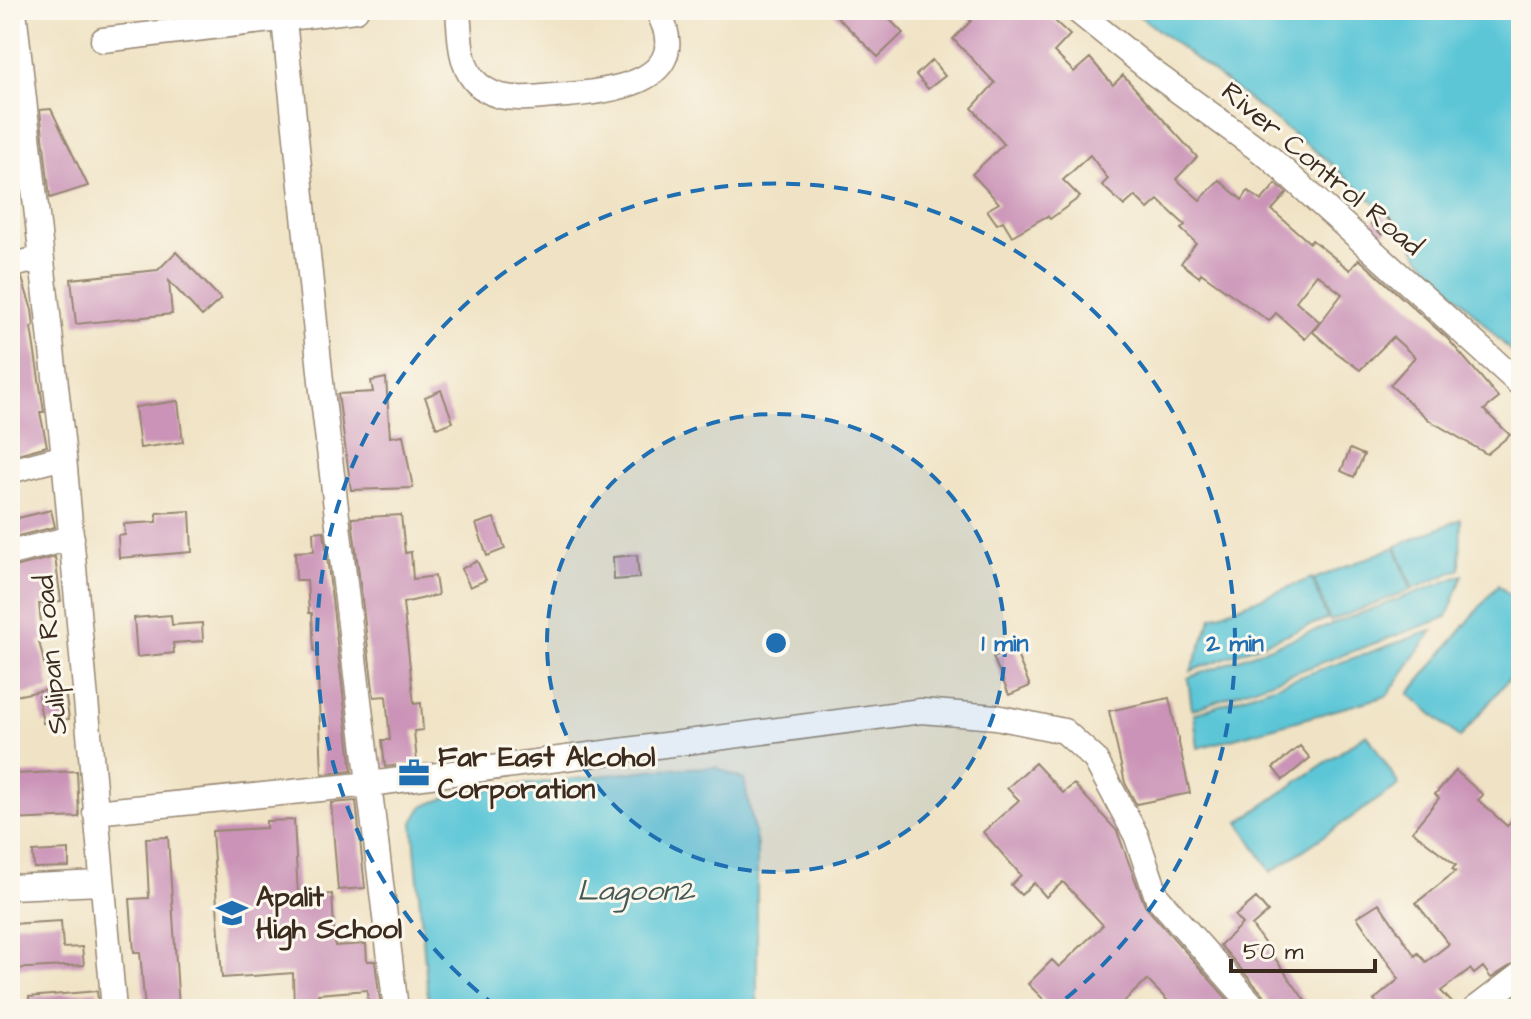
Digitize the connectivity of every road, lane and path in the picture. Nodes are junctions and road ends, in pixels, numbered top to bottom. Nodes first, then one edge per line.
1 (14, 10) edge
2 (356, 10) edge
3 (458, 10) edge
4 (657, 10) edge
5 (1076, 10) edge
6 (284, 14) edge
7 (103, 40) dead end
8 (41, 258) junction
9 (10, 266) edge
10 (1521, 385) edge
11 (64, 457) junction
12 (10, 471) edge
13 (72, 538) junction
14 (10, 553) edge
15 (370, 784) junction
16 (95, 812) junction
17 (101, 883) junction
18 (10, 887) edge
19 (1521, 974) edge
20 (114, 1009) edge
21 (396, 1009) edge
22 (1256, 1009) edge
23 (1475, 1009) edge

1 - 8 street, Sulipan Road
2 - 6 street
3 - 4 street
5 - 10 street, River Control Road
6 - 7 street
6 - 15 street
8 - 9 street
8 - 11 street, Sulipan Road
11 - 12 street
11 - 13 street, Sulipan Road
13 - 14 street
13 - 16 street, Sulipan Road
15 - 16 street
15 - 21 street
15 - 22 street
16 - 17 street, Sulipan Road
17 - 18 street
17 - 20 street, Sulipan Road
19 - 23 street

